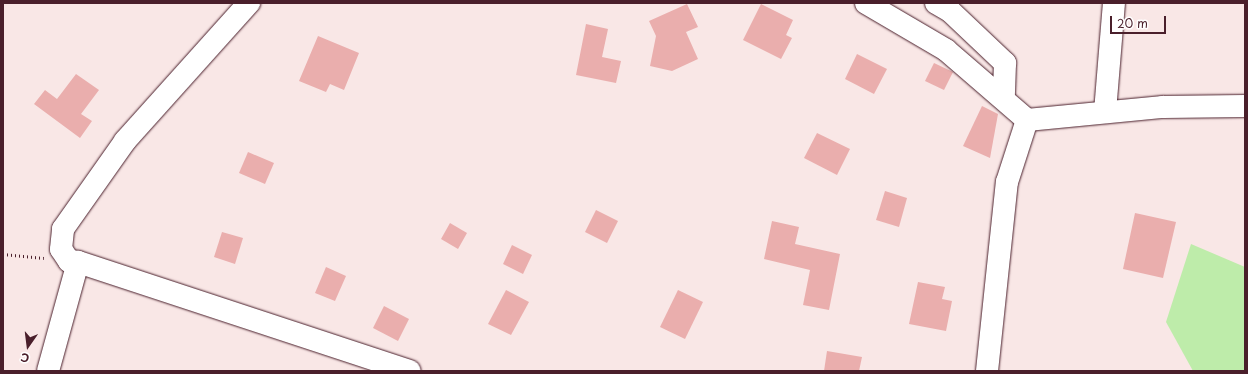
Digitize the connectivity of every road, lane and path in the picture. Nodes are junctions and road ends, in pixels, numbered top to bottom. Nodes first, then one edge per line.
1 (249, 3) edge
2 (866, 3) edge
3 (936, 3) edge
4 (1114, 3) edge
5 (1004, 97) junction
6 (1245, 106) edge
7 (1105, 112) junction
8 (1027, 120) junction
9 (3, 254) edge
10 (74, 261) junction
11 (48, 371) edge
12 (410, 371) edge
13 (986, 371) edge

1 - 10 street
2 - 5 street
3 - 5 street
4 - 7 street
5 - 8 street
6 - 7 street
7 - 8 street
8 - 13 street
9 - 10 path
10 - 11 street
10 - 12 street

